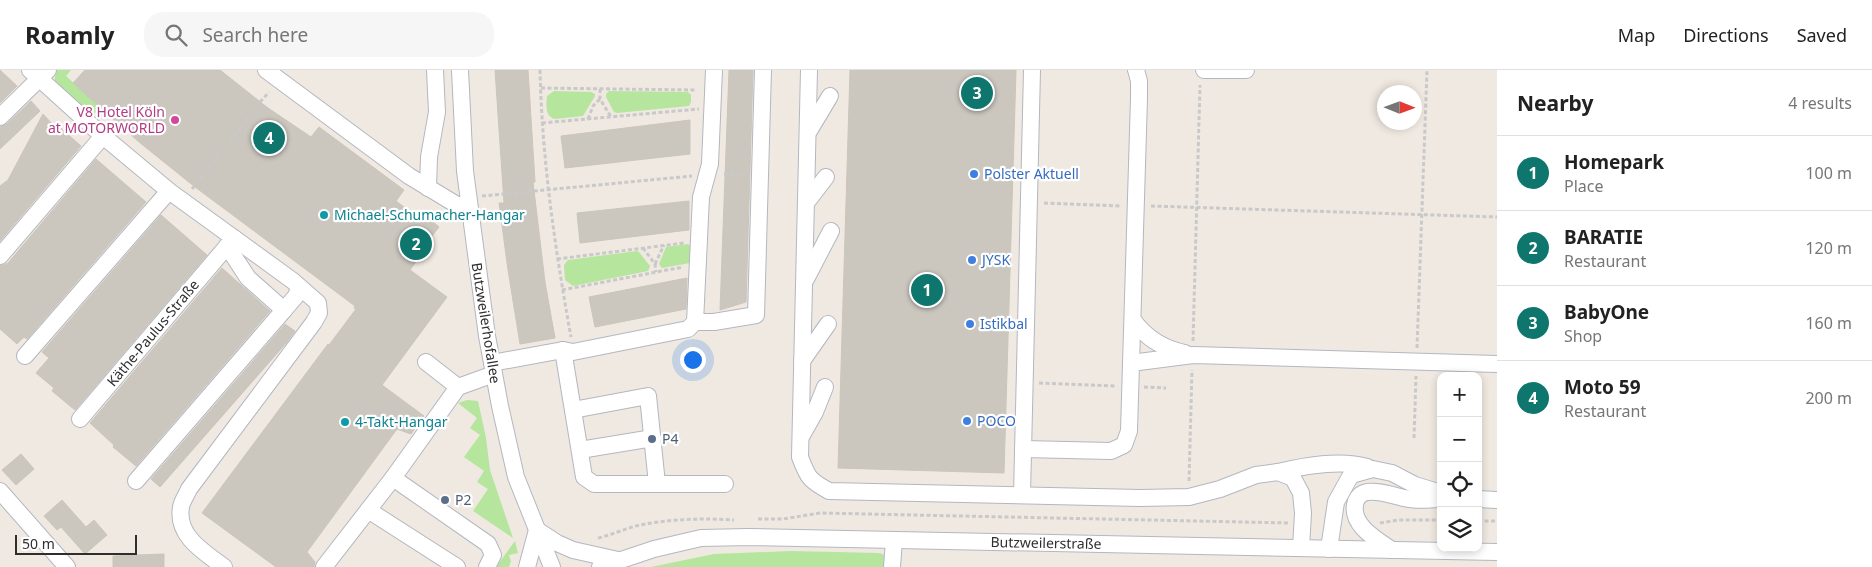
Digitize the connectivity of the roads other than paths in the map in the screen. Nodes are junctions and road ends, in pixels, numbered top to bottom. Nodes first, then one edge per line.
1 (266, 70) edge
2 (435, 70) edge
3 (460, 70) edge
4 (714, 70) edge
5 (763, 70) edge
6 (809, 70) edge
7 (1032, 70) edge
8 (1136, 70) edge
9 (1145, 70) edge
10 (1246, 70) edge
11 (39, 73) edge
12 (1202, 75) edge
13 (830, 96) dead end
14 (0, 117) edge
15 (808, 133) junction
16 (103, 136) junction
17 (826, 177) dead end
18 (428, 188) junction
19 (169, 191) junction
20 (469, 201) junction
21 (806, 203) junction
22 (831, 231) dead end
23 (231, 242) junction
24 (0, 256) edge
25 (804, 283) junction
26 (299, 288) junction
27 (284, 310) junction
28 (1133, 320) junction
29 (695, 322) junction
30 (828, 324) dead end
31 (568, 351) junction
32 (1193, 355) junction
33 (25, 356) dead end
34 (802, 361) junction
35 (426, 362) dead end
36 (1131, 363) junction
37 (1497, 364) edge
38 (493, 368) junction
39 (458, 387) junction
40 (825, 387) dead end
41 (573, 410) junction
42 (80, 419) dead end
43 (800, 437) junction
44 (653, 438) junction
45 (1023, 449) junction
46 (580, 450) junction
47 (1372, 469) junction
48 (1278, 472) junction
49 (393, 478) junction
50 (136, 481) dead end
51 (658, 484) junction
52 (726, 484) dead end
53 (0, 492) edge
54 (1437, 492) edge
55 (1022, 495) junction
56 (1437, 499) edge
57 (1482, 499) edge
58 (1497, 500) edge
59 (368, 510) junction
60 (537, 530) junction
61 (894, 540) junction
62 (1301, 548) junction
63 (1329, 549) junction
64 (1392, 550) junction
65 (1497, 552) edge
66 (619, 560) junction
67 (67, 567) edge
68 (224, 567) edge
69 (324, 567) edge
70 (457, 567) edge
71 (487, 567) edge
72 (527, 567) edge
73 (552, 567) edge
74 (602, 567) edge
75 (892, 567) edge

1 - 18 street
2 - 18 street
3 - 20 street, Butzweilerhofallee
4 - 29 street
5 - 29 street
6 - 15 street
7 - 45 street
8 - 9 street
8 - 28 street
10 - 12 street
11 - 14 street
11 - 16 street
13 - 15 street
15 - 21 street
16 - 19 street
16 - 24 street
17 - 21 street
18 - 20 street
19 - 23 street
19 - 33 street
20 - 38 street, Butzweilerhofallee
21 - 25 street
22 - 25 street
23 - 26 street
23 - 27 street
23 - 42 street, Käthe-Paulus-Straße
25 - 34 street
26 - 27 street
26 - 68 street
27 - 50 street
28 - 32 street
28 - 36 street
29 - 31 street
30 - 34 street
31 - 38 street
31 - 41 street
32 - 36 street
32 - 37 street
34 - 43 street
35 - 39 street
36 - 45 street
38 - 39 street
38 - 60 street, Butzweilerhofallee
39 - 49 street
40 - 43 street
41 - 44 street
41 - 46 street
43 - 55 street
44 - 46 street
44 - 51 street
45 - 55 street
46 - 51 street
47 - 48 street
47 - 54 street
47 - 63 street
48 - 55 street
48 - 62 street
49 - 59 street
49 - 71 street
51 - 52 street
53 - 67 street
56 - 64 street
57 - 58 street
59 - 69 street
59 - 70 street
60 - 66 street
60 - 72 street
60 - 73 street, Butzweilerhofallee
61 - 62 street, Butzweilerstraße
61 - 66 street, Butzweilerstraße
61 - 75 street
62 - 63 street, Butzweilerstraße
63 - 64 street, Butzweilerstraße
64 - 65 street, Butzweilerstraße
66 - 74 street, Butzweilerstraße

